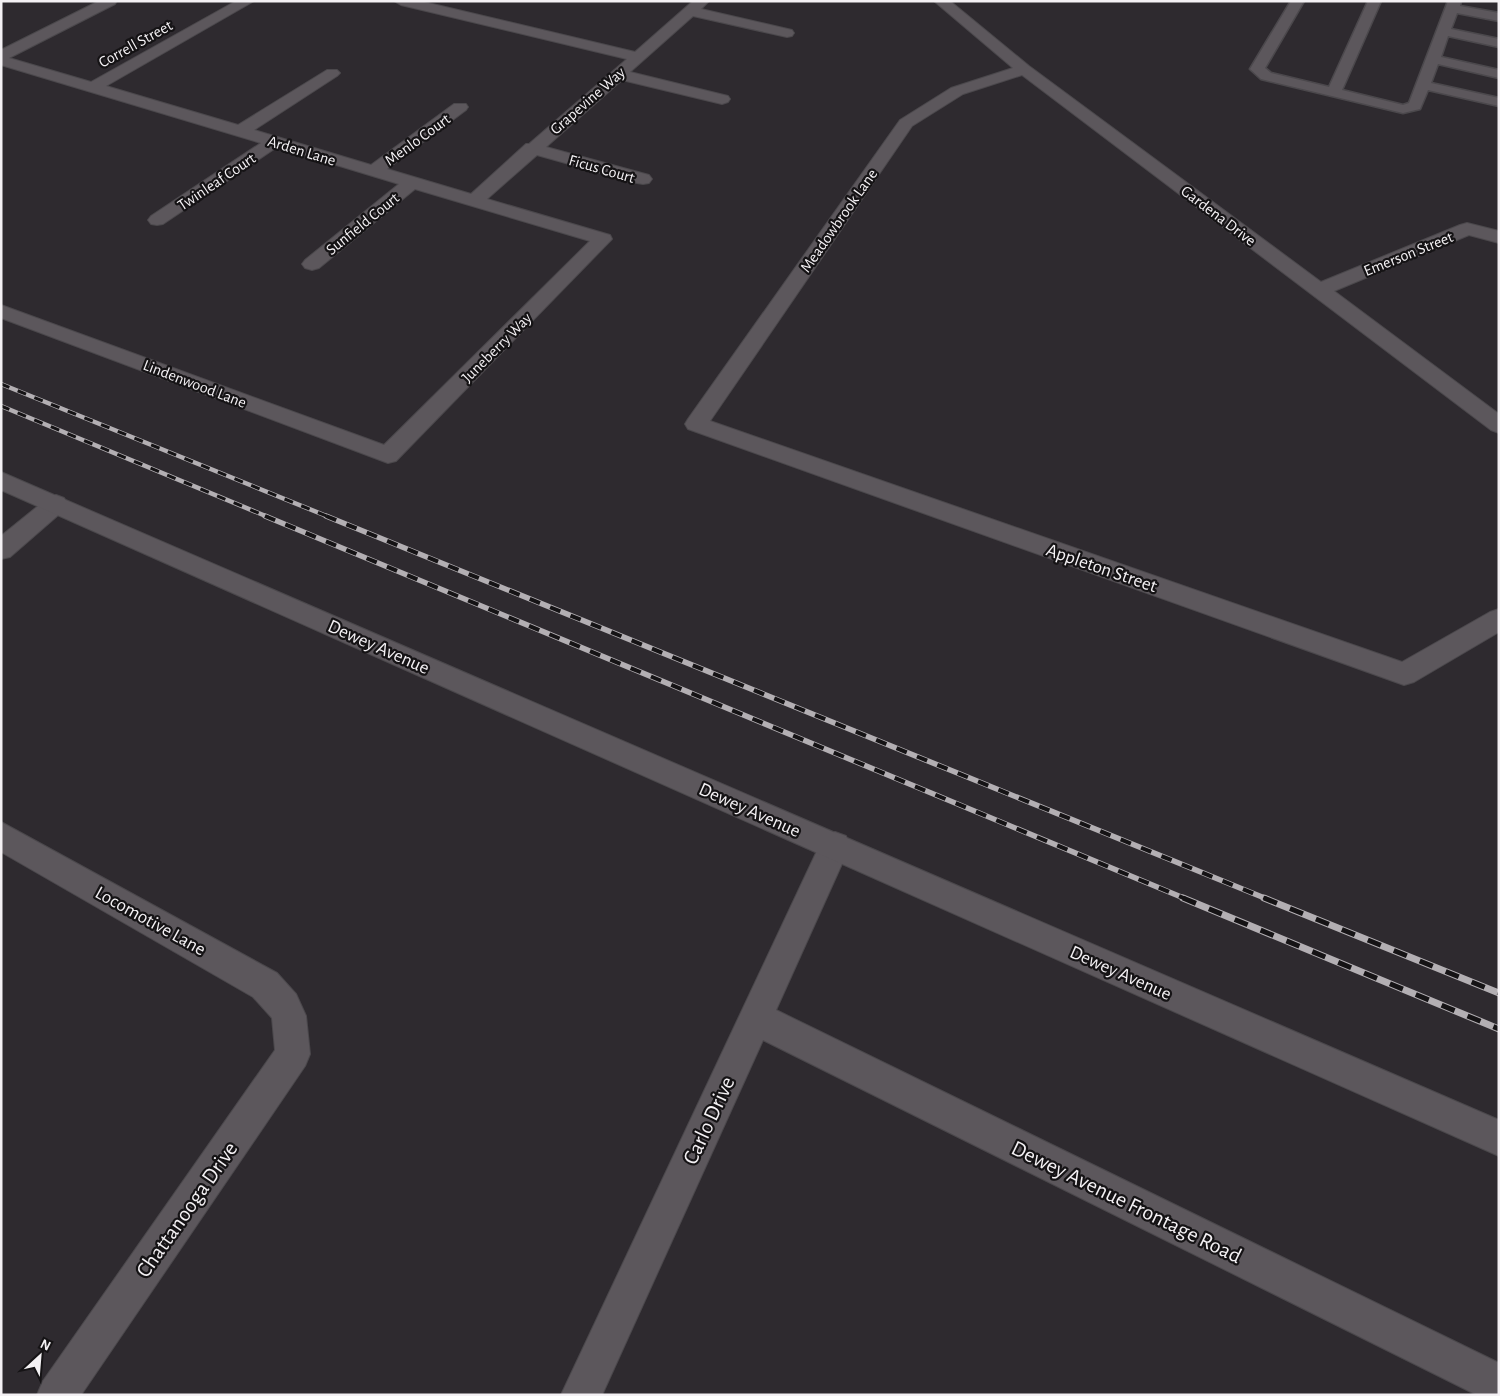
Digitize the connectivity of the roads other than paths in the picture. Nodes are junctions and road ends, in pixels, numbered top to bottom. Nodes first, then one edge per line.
1 (110, 1) edge
2 (247, 1) edge
3 (966, 1) edge
4 (1298, 1) edge
5 (1375, 1) edge
6 (405, 2) edge
7 (945, 4) edge
8 (1454, 4) edge
9 (696, 6) edge
10 (1499, 17) edge
11 (1444, 31) junction
12 (786, 33) dead end
13 (1499, 43) edge
14 (1, 56) edge
15 (638, 56) junction
16 (1433, 59) junction
17 (1, 60) edge
18 (1024, 69) junction
19 (332, 73) dead end
20 (618, 74) junction
21 (1499, 74) edge
22 (1423, 85) junction
23 (93, 87) junction
24 (1334, 92) junction
25 (722, 100) dead end
26 (1499, 102) edge
27 (460, 107) dead end
28 (240, 131) junction
29 (275, 141) junction
30 (532, 148) junction
31 (374, 171) junction
32 (643, 179) dead end
33 (412, 182) junction
34 (474, 201) junction
35 (157, 220) dead end
36 (1499, 237) edge
37 (603, 240) joint
38 (312, 264) dead end
39 (1319, 290) junction
40 (1, 310) edge
41 (696, 424) joint
42 (1499, 425) edge
43 (388, 455) joint
44 (1, 480) edge
45 (56, 504) junction
46 (1, 550) edge
47 (1499, 619) edge
48 (1, 836) edge
49 (835, 846) junction
50 (289, 1016) joint
51 (755, 1018) junction
52 (1499, 1138) edge
53 (1499, 1384) edge
54 (58, 1395) edge
55 (581, 1395) edge

1 - 14 street
2 - 23 street, Correll Street
3 - 7 street
4 - 24 lane
5 - 24 lane
6 - 15 street
7 - 18 street, Gardena Drive
8 - 10 lane
8 - 11 lane
9 - 12 street
9 - 15 street, Grapevine Way
11 - 13 lane
11 - 16 lane
15 - 20 street, Grapevine Way
16 - 21 lane
16 - 22 lane
17 - 23 street, Arden Lane
18 - 39 street, Gardena Drive
18 - 41 street, Meadowbrook Lane
19 - 28 street
20 - 25 street
20 - 30 street, Grapevine Way
22 - 24 lane
22 - 26 lane
23 - 28 street, Arden Lane
27 - 31 street, Menlo Court
28 - 29 street, Arden Lane
29 - 31 street, Arden Lane
29 - 35 street, Twinleaf Court
30 - 32 street, Ficus Court
30 - 34 street, Grapevine Way
31 - 33 street, Arden Lane
33 - 34 street, Arden Lane
33 - 38 street, Sunfield Court
34 - 37 street, Arden Lane
36 - 39 street, Emerson Street
37 - 43 street, Juneberry Way
39 - 42 street, Gardena Drive
40 - 43 street, Lindenwood Lane
41 - 47 street, Appleton Street
44 - 45 street, Dewey Avenue
45 - 46 street
45 - 49 street, Dewey Avenue
48 - 50 street, Locomotive Lane
49 - 51 street, Carlo Drive
49 - 52 street, Dewey Avenue
50 - 54 street, Chattanooga Drive
51 - 53 street, Dewey Avenue Frontage Road
51 - 55 street, Carlo Drive

